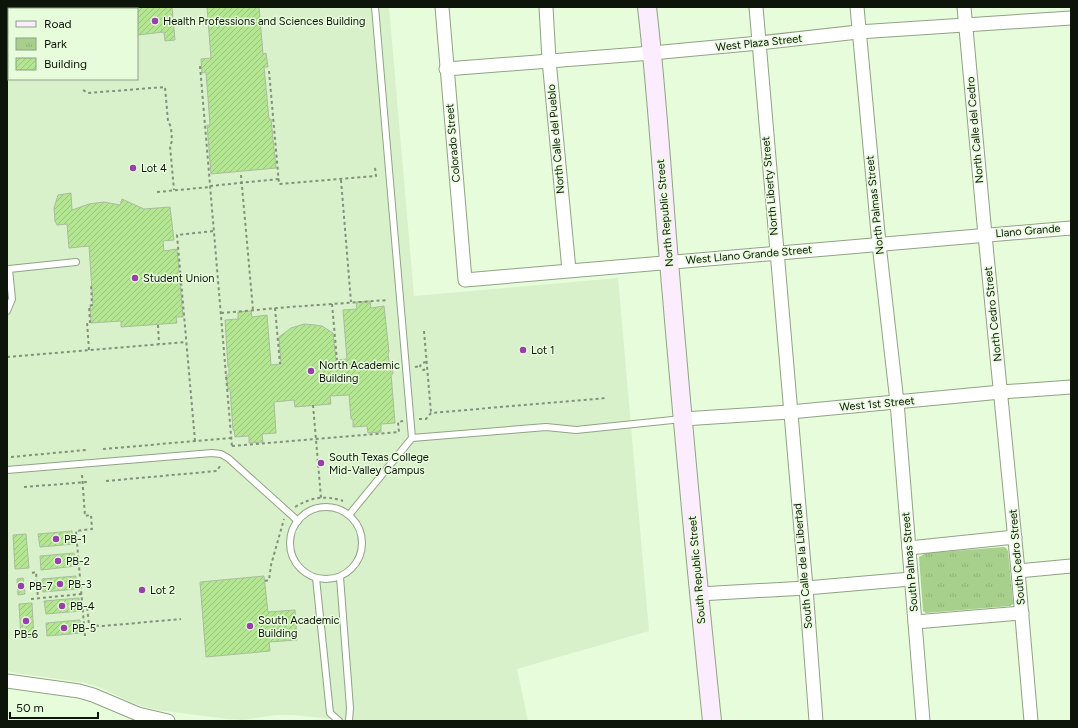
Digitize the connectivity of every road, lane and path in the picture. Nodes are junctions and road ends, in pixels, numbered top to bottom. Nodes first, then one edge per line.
1 (375, 7) edge
2 (442, 7) edge
3 (546, 7) edge
4 (647, 7) edge
5 (756, 7) edge
6 (856, 7) edge
7 (964, 7) edge
8 (1071, 18) edge
9 (965, 24) junction
10 (858, 32) junction
11 (759, 43) junction
12 (652, 53) junction
13 (549, 60) junction
14 (200, 66) dead end
15 (446, 69) junction
16 (269, 71) dead end
17 (83, 90) dead end
18 (375, 167) dead end
19 (242, 175) dead end
20 (279, 179) junction
21 (341, 179) junction
22 (242, 183) junction
23 (210, 186) junction
24 (174, 190) junction
25 (157, 192) dead end
26 (1071, 228) edge
27 (214, 231) junction
28 (985, 235) junction
29 (879, 244) junction
30 (776, 253) junction
31 (76, 262) dead end
32 (669, 262) junction
33 (569, 270) junction
34 (465, 280) joint
35 (91, 284) dead end
36 (388, 300) dead end
37 (351, 302) junction
38 (332, 304) junction
39 (275, 308) junction
40 (254, 310) junction
41 (7, 312) edge
42 (221, 313) junction
43 (158, 325) dead end
44 (424, 331) dead end
45 (186, 342) junction
46 (159, 344) junction
47 (90, 350) junction
48 (7, 357) edge
49 (337, 360) dead end
50 (426, 362) junction
51 (280, 364) dead end
52 (427, 369) junction
53 (1071, 387) edge
54 (1001, 392) junction
55 (606, 398) dead end
56 (897, 402) junction
57 (313, 405) dead end
58 (790, 412) junction
59 (431, 413) junction
60 (683, 419) junction
61 (417, 420) dead end
62 (398, 422) dead end
63 (231, 438) junction
64 (315, 438) junction
65 (412, 438) junction
66 (195, 441) junction
67 (103, 449) dead end
68 (86, 450) dead end
69 (11, 457) dead end
70 (220, 466) dead end
71 (7, 470) edge
72 (82, 475) dead end
73 (106, 480) dead end
74 (82, 482) junction
75 (88, 482) dead end
76 (24, 487) dead end
77 (321, 498) junction
78 (343, 501) dead end
79 (294, 508) dead end
80 (349, 515) junction
81 (284, 520) dead end
82 (298, 521) junction
83 (1015, 537) junction
84 (909, 548) junction
85 (1071, 566) edge
86 (1018, 571) junction
87 (32, 573) dead end
88 (340, 576) junction
89 (316, 578) junction
90 (911, 579) junction
91 (265, 581) dead end
92 (806, 588) junction
93 (82, 594) junction
94 (699, 594) junction
95 (38, 598) junction
96 (31, 599) dead end
97 (83, 606) junction
98 (1022, 613) junction
99 (181, 619) dead end
100 (915, 622) junction
101 (85, 636) dead end
102 (7, 681) edge
103 (168, 721) edge
104 (339, 721) edge
105 (349, 721) edge
106 (712, 721) edge
107 (816, 721) edge
108 (923, 721) edge
109 (1031, 721) edge

1 - 65 lane
2 - 15 street, Colorado Street
3 - 13 street, North Calle del Pueblo
4 - 12 street, North Republic Street
5 - 11 street, North Liberty Street
6 - 10 street, North Palmas Street
7 - 9 street
8 - 9 street, West Plaza Street
9 - 10 street, West Plaza Street
9 - 28 street, North Calle del Cedro
10 - 11 street, West Plaza Street
10 - 29 street, North Palmas Street
11 - 12 street, West Plaza Street
11 - 30 street, North Liberty Street
12 - 13 street, West Plaza Street
12 - 32 street, North Republic Street
13 - 15 street, West Plaza Street
13 - 33 street, North Calle del Pueblo
14 - 23 path
15 - 34 street, Colorado Street
16 - 20 path
17 - 24 path
18 - 21 path
19 - 22 path
20 - 21 path
20 - 22 path
21 - 37 path
22 - 23 path
22 - 40 path
23 - 24 path
23 - 27 path
24 - 25 path
26 - 28 street, Llano Grande
27 - 42 path
27 - 45 path
28 - 29 street, West Llano Grande Street
28 - 54 street, North Cedro Street
29 - 30 street, West Llano Grande Street
29 - 56 street, North Palmas Street
30 - 32 street, West Llano Grande Street
30 - 58 street, North Liberty Street
31 - 41 lane
32 - 33 street, West Llano Grande Street
32 - 60 street, North Republic Street
33 - 34 street, West Llano Grande Street
35 - 47 path
36 - 37 path
37 - 38 path
38 - 39 path
38 - 49 path
39 - 40 path
39 - 51 path
40 - 42 path
42 - 63 path
43 - 46 path
44 - 50 path
45 - 46 path
45 - 66 path
46 - 47 path
47 - 48 path
50 - 52 path
50 - 52 path
52 - 59 path
53 - 54 street, West 1st Street
54 - 56 street, West 1st Street
54 - 83 street, South Cedro Street
55 - 59 path
56 - 58 street, West 1st Street
56 - 84 street, South Palmas Street
57 - 64 path
58 - 60 street, West 1st Street
58 - 92 street, South Calle de la Libertad
59 - 61 path
60 - 65 lane
60 - 94 street, South Republic Street
62 - 64 path
63 - 64 path
63 - 66 path
64 - 77 path
65 - 80 lane
66 - 67 path
68 - 69 path
70 - 73 path
71 - 82 lane
72 - 74 path
74 - 75 path
74 - 76 path
74 - 93 path
77 - 78 path
77 - 79 path
80 - 82 lane
80 - 88 lane
81 - 91 path
82 - 89 lane
83 - 84 street
83 - 86 street, South Cedro Street
84 - 90 street, South Palmas Street
85 - 86 street
86 - 98 street, South Cedro Street
87 - 95 path
88 - 89 lane
88 - 105 lane
89 - 104 lane
90 - 92 street
90 - 100 street, South Palmas Street
92 - 94 street
92 - 107 street, South Calle de la Libertad
93 - 95 path
93 - 97 path
94 - 106 street, South Republic Street
95 - 96 path
97 - 99 path
97 - 101 path
98 - 100 street
98 - 109 street, South Cedro Street
100 - 108 street, South Palmas Street
102 - 103 street

